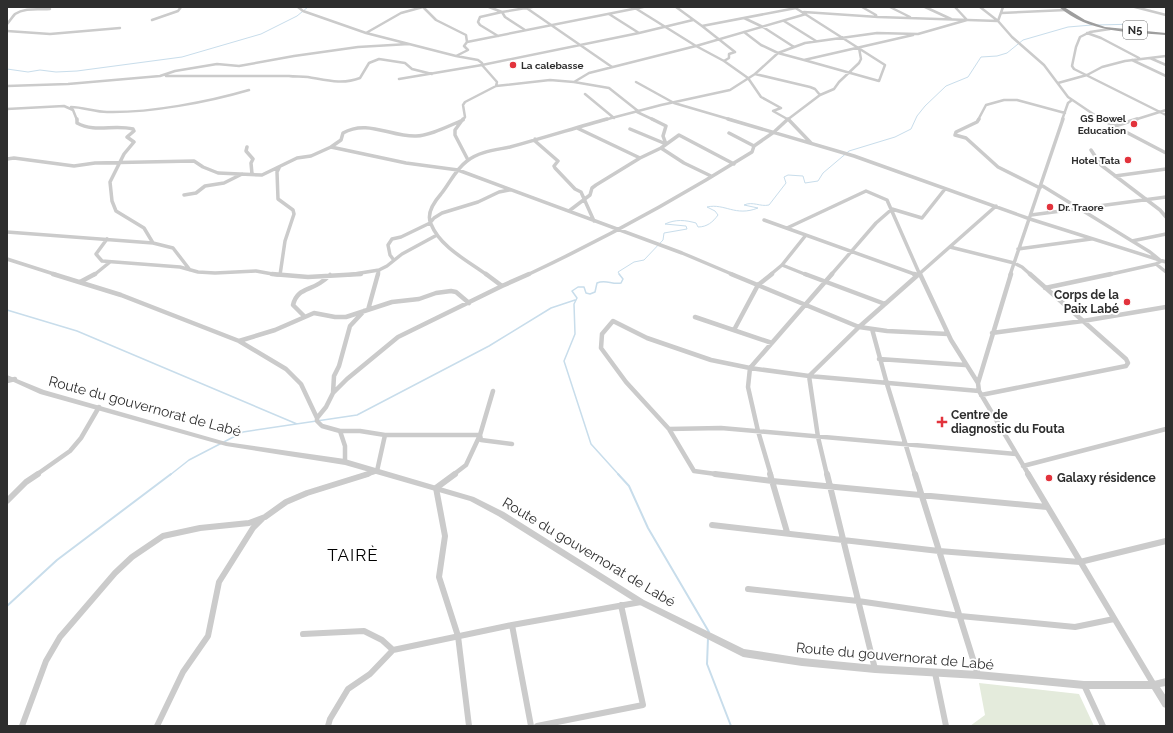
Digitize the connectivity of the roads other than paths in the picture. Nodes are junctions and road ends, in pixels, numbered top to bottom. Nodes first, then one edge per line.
1 (181, 7) edge
2 (298, 7) edge
3 (423, 7) edge
4 (489, 7) edge
5 (532, 7) edge
6 (642, 7) edge
7 (676, 7) edge
8 (795, 7) edge
9 (862, 7) edge
10 (890, 7) edge
11 (925, 7) edge
12 (955, 7) edge
13 (980, 7) edge
14 (1003, 7) edge
15 (1027, 7) edge
16 (1061, 7) edge
17 (1135, 7) edge
18 (526, 8) edge
19 (633, 8) edge
20 (931, 8) edge
21 (50, 9) dead end
22 (1066, 10) junction
23 (1034, 11) junction
24 (502, 12) junction
25 (803, 12) junction
26 (1001, 13) junction
27 (609, 14) junction
28 (806, 14) junction
29 (1166, 15) edge
30 (878, 17) junction
31 (744, 18) junction
32 (913, 18) junction
33 (152, 20) dead end
34 (693, 20) junction
35 (784, 20) junction
36 (953, 20) junction
37 (967, 20) junction
38 (998, 21) junction
39 (7, 24) edge
40 (552, 25) junction
41 (702, 26) junction
42 (664, 27) junction
43 (763, 27) junction
44 (120, 28) dead end
45 (1107, 28) junction
46 (525, 30) junction
47 (7, 31) edge
48 (744, 32) junction
49 (366, 33) junction
50 (639, 33) junction
51 (1086, 33) junction
52 (918, 34) junction
53 (1166, 34) edge
54 (498, 36) junction
55 (842, 37) junction
56 (719, 40) junction
57 (816, 41) junction
58 (467, 42) junction
59 (409, 44) junction
60 (581, 45) junction
61 (696, 46) junction
62 (794, 47) junction
63 (859, 48) junction
64 (778, 53) junction
65 (456, 56) junction
66 (1166, 56) edge
67 (1148, 57) junction
68 (1139, 58) junction
69 (804, 60) junction
70 (1132, 60) junction
71 (724, 61) junction
72 (482, 65) junction
73 (1166, 65) edge
74 (612, 67) junction
75 (850, 73) junction
76 (432, 74) junction
77 (755, 74) junction
78 (1087, 75) junction
79 (160, 76) junction
80 (1166, 76) edge
81 (748, 78) junction
82 (399, 79) dead end
83 (574, 82) junction
84 (636, 82) dead end
85 (1058, 83) junction
86 (7, 86) edge
87 (496, 86) junction
88 (248, 90) dead end
89 (585, 94) dead end
90 (820, 95) junction
91 (1072, 100) junction
92 (674, 102) junction
93 (71, 107) junction
94 (7, 110) edge
95 (1166, 110) edge
96 (1161, 111) junction
97 (638, 112) junction
98 (1065, 113) junction
99 (1166, 115) edge
100 (614, 118) junction
101 (788, 119) junction
102 (463, 120) junction
103 (1115, 126) junction
104 (577, 128) junction
105 (630, 129) dead end
106 (774, 132) junction
107 (729, 133) dead end
108 (535, 139) junction
109 (811, 143) junction
110 (666, 144) junction
111 (754, 146) junction
112 (247, 147) dead end
113 (332, 148) junction
114 (661, 148) junction
115 (1091, 150) dead end
116 (1166, 153) edge
117 (640, 158) junction
118 (7, 159) edge
119 (468, 160) junction
120 (121, 164) junction
121 (734, 164) junction
122 (279, 168) junction
123 (1166, 169) edge
124 (458, 170) junction
125 (244, 173) junction
126 (252, 174) junction
127 (712, 176) junction
128 (1115, 176) junction
129 (1040, 186) junction
130 (945, 188) junction
131 (509, 190) junction
132 (184, 195) dead end
133 (1166, 197) edge
134 (584, 199) junction
135 (1145, 199) junction
136 (996, 206) junction
137 (1081, 208) junction
138 (892, 209) junction
139 (569, 211) junction
140 (1030, 217) junction
141 (1166, 217) edge
142 (764, 220) dead end
143 (594, 221) junction
144 (430, 223) junction
145 (787, 228) junction
146 (615, 229) junction
147 (7, 232) edge
148 (1166, 234) edge
149 (437, 235) junction
150 (806, 236) junction
151 (1093, 238) junction
152 (107, 239) junction
153 (1132, 240) junction
154 (153, 243) junction
155 (950, 247) junction
156 (1018, 248) junction
157 (851, 250) junction
158 (7, 259) edge
159 (393, 259) junction
160 (1161, 261) junction
161 (110, 262) junction
162 (1166, 262) edge
163 (1014, 263) junction
164 (1156, 264) junction
165 (782, 265) junction
166 (190, 270) junction
167 (379, 270) junction
168 (1166, 272) edge
169 (919, 274) junction
170 (280, 275) junction
171 (330, 275) junction
172 (80, 282) junction
173 (825, 282) junction
174 (758, 285) junction
175 (502, 286) junction
176 (1045, 288) junction
177 (469, 303) junction
178 (806, 304) junction
179 (884, 304) junction
180 (1166, 307) edge
181 (366, 310) junction
182 (304, 316) junction
183 (695, 317) dead end
184 (1083, 321) junction
185 (859, 327) junction
186 (872, 329) junction
187 (734, 330) junction
188 (992, 333) junction
189 (948, 334) junction
190 (239, 341) junction
191 (772, 343) junction
192 (879, 359) junction
193 (965, 365) junction
194 (750, 368) junction
195 (809, 376) junction
196 (7, 377) edge
197 (15, 379) junction
198 (7, 381) edge
199 (978, 383) junction
200 (887, 384) junction
201 (493, 391) dead end
202 (333, 393) junction
203 (980, 393) junction
204 (99, 407) junction
205 (317, 418) junction
206 (669, 429) junction
207 (1166, 429) edge
208 (340, 431) junction
209 (758, 431) junction
210 (385, 435) junction
211 (480, 435) junction
212 (818, 437) junction
213 (512, 444) dead end
214 (907, 445) junction
215 (1016, 454) junction
216 (345, 462) junction
217 (1023, 466) junction
218 (377, 471) junction
219 (772, 481) junction
220 (830, 486) junction
221 (436, 488) junction
222 (922, 495) junction
223 (7, 501) edge
224 (1047, 507) junction
225 (265, 517) junction
226 (712, 525) dead end
227 (787, 532) junction
228 (843, 539) junction
229 (1166, 541) edge
230 (939, 551) junction
231 (1080, 562) junction
232 (748, 589) dead end
233 (858, 601) junction
234 (641, 602) junction
235 (621, 605) junction
236 (960, 616) junction
237 (1114, 619) junction
238 (512, 625) junction
239 (302, 634) dead end
240 (458, 636) junction
241 (393, 650) junction
242 (875, 669) junction
243 (936, 673) junction
244 (978, 675) junction
245 (1166, 682) edge
246 (1084, 685) junction
247 (1154, 685) junction
248 (1166, 704) edge
249 (22, 726) edge
250 (157, 726) edge
251 (328, 726) edge
252 (469, 726) edge
253 (531, 726) edge
254 (537, 726) edge
255 (946, 726) edge
256 (1103, 726) edge

1 - 33 street
2 - 49 street
3 - 49 street
3 - 58 street
4 - 24 street
5 - 18 street
6 - 19 street
7 - 34 street
8 - 25 street
8 - 31 street
9 - 30 street
10 - 32 street
11 - 20 street
12 - 37 street
13 - 38 street
14 - 26 street
15 - 23 street
16 - 22 highway, N5
17 - 29 street
18 - 24 street
18 - 40 street
19 - 27 street
19 - 42 street
20 - 36 street
21 - 39 street
22 - 23 street
22 - 45 highway, N5
23 - 26 street
24 - 46 street
24 - 54 street
25 - 28 street
25 - 30 street
26 - 38 street
27 - 40 street
27 - 50 street
28 - 35 street
28 - 55 street
30 - 32 street
31 - 41 street
31 - 43 street
32 - 36 street
34 - 41 street
34 - 42 street
35 - 43 street
35 - 57 street
36 - 37 street
37 - 38 street
37 - 52 street
38 - 85 street
40 - 46 street
40 - 60 street
41 - 56 street
42 - 50 street
42 - 61 street
43 - 48 street
43 - 62 street
44 - 47 street
45 - 51 street
45 - 53 highway, N5
46 - 54 street
48 - 56 street
48 - 64 street
49 - 59 street
50 - 60 street
51 - 68 street
51 - 78 street
52 - 55 street
52 - 63 street
54 - 58 street
55 - 57 street
55 - 63 street
56 - 61 street
56 - 71 street
57 - 62 street
58 - 65 street
59 - 65 street
59 - 79 street
60 - 72 street
60 - 74 street
61 - 71 street
61 - 74 street
62 - 64 street
63 - 69 street
63 - 75 street
63 - 75 street
64 - 69 street
64 - 77 street
65 - 72 street
66 - 67 street
67 - 68 street
67 - 73 street
68 - 70 street
69 - 75 street
70 - 78 street
70 - 80 street
71 - 81 street
72 - 76 street
72 - 87 street
74 - 83 street
75 - 90 street
76 - 79 street
76 - 82 street
77 - 81 street
77 - 90 street
78 - 85 street
78 - 96 street
79 - 86 street
81 - 92 street
81 - 101 street
83 - 87 street
83 - 97 street
84 - 92 street
85 - 91 street
87 - 102 street
88 - 93 street
89 - 100 street
90 - 101 street
91 - 98 street
91 - 103 street
92 - 97 street
92 - 106 street
93 - 94 street
93 - 120 street
95 - 96 street
96 - 99 street
96 - 103 street
97 - 100 street
97 - 110 street
98 - 129 street
98 - 129 street
100 - 104 street
101 - 106 street
101 - 109 street
102 - 113 street
102 - 119 street
103 - 116 street
104 - 108 street
104 - 117 street
105 - 110 street
106 - 109 street
106 - 111 street
107 - 111 street
108 - 119 street
108 - 134 street
109 - 130 street
110 - 114 street
110 - 121 street
111 - 121 street
112 - 126 street
113 - 122 street
113 - 124 street
114 - 117 street
114 - 127 street
115 - 128 street
117 - 134 street
118 - 120 street
119 - 124 street
120 - 125 street
120 - 154 street
121 - 127 street
122 - 126 street
122 - 170 street
123 - 128 street
124 - 131 street
124 - 144 street
125 - 126 street
125 - 132 street
127 - 146 street
128 - 135 street
129 - 137 street
129 - 140 street
130 - 136 street
130 - 138 street
131 - 139 street
131 - 144 street
133 - 135 street
134 - 139 street
134 - 143 street
135 - 137 street
135 - 141 street
136 - 140 street
136 - 155 street
137 - 140 street
137 - 153 street
138 - 145 street
138 - 157 street
138 - 169 street
139 - 143 street
140 - 151 street
140 - 156 street
142 - 145 street
143 - 146 street
144 - 149 street
144 - 159 street
145 - 150 street
146 - 174 street
146 - 175 street
147 - 152 street
148 - 153 street
149 - 159 street
149 - 175 street
150 - 157 street
150 - 165 street
151 - 156 street
151 - 160 street
152 - 154 street
152 - 161 street
153 - 160 street
154 - 166 street
155 - 163 street
155 - 169 street
156 - 163 street
157 - 169 street
157 - 173 street
158 - 172 street
159 - 167 street
160 - 162 street
160 - 164 street
161 - 166 street
161 - 172 street
163 - 176 street
163 - 188 street
164 - 168 street
164 - 176 street
165 - 173 street
165 - 174 street
166 - 170 street
167 - 171 street
167 - 181 street
169 - 179 street
169 - 189 street
170 - 171 street
171 - 182 street
172 - 190 street
173 - 178 street
173 - 179 street
174 - 178 street
174 - 187 street
175 - 177 street
176 - 184 street
177 - 181 street
177 - 202 street
178 - 185 street
178 - 191 street
179 - 185 street
180 - 184 street
181 - 182 street
181 - 202 street
182 - 190 street
183 - 187 street
184 - 188 street
184 - 203 street
185 - 186 street
185 - 195 street
186 - 189 street
186 - 192 street
187 - 191 street
188 - 199 street
189 - 193 street
190 - 205 street
191 - 194 street
192 - 193 street
192 - 200 street
193 - 199 street
194 - 195 street
194 - 206 street
194 - 209 street
195 - 200 street
195 - 212 street
196 - 197 street, Route du gouvernorat de Labé
197 - 198 street
197 - 204 street, Route du gouvernorat de Labé
199 - 203 street
200 - 203 street
200 - 214 street
201 - 211 street
202 - 205 street
203 - 215 street
204 - 216 street, Route du gouvernorat de Labé
204 - 223 street
205 - 208 street
206 - 209 street
206 - 219 street
207 - 217 street
208 - 210 street
208 - 216 street
209 - 212 street
209 - 219 street
210 - 211 street
210 - 218 street
211 - 213 street
211 - 221 street
212 - 214 street
212 - 220 street
214 - 215 street
214 - 222 street
215 - 217 street
216 - 218 street, Route du gouvernorat de Labé
217 - 224 street
218 - 221 street, Route du gouvernorat de Labé
218 - 225 street
219 - 220 street
219 - 227 street
220 - 222 street
220 - 228 street
221 - 234 street, Route du gouvernorat de Labé
221 - 240 street
222 - 224 street
222 - 230 street
224 - 231 street
225 - 249 street
225 - 250 street
226 - 227 street
227 - 228 street
228 - 230 street
228 - 233 street
229 - 231 street
230 - 231 street
230 - 236 street
231 - 237 street
232 - 233 street
233 - 236 street
233 - 242 street
234 - 235 street
234 - 242 street, Route du gouvernorat de Labé
235 - 238 street
235 - 254 street
236 - 237 street
236 - 244 street
237 - 247 street
238 - 240 street
238 - 253 street
239 - 241 street
240 - 241 street
240 - 252 street
241 - 251 street
242 - 243 street, Route du gouvernorat de Labé
243 - 244 street, Route du gouvernorat de Labé
243 - 255 street
244 - 246 street, Route du gouvernorat de Labé
245 - 247 street, Route du gouvernorat de Labé
246 - 247 street, Route du gouvernorat de Labé
246 - 256 street
247 - 248 street

